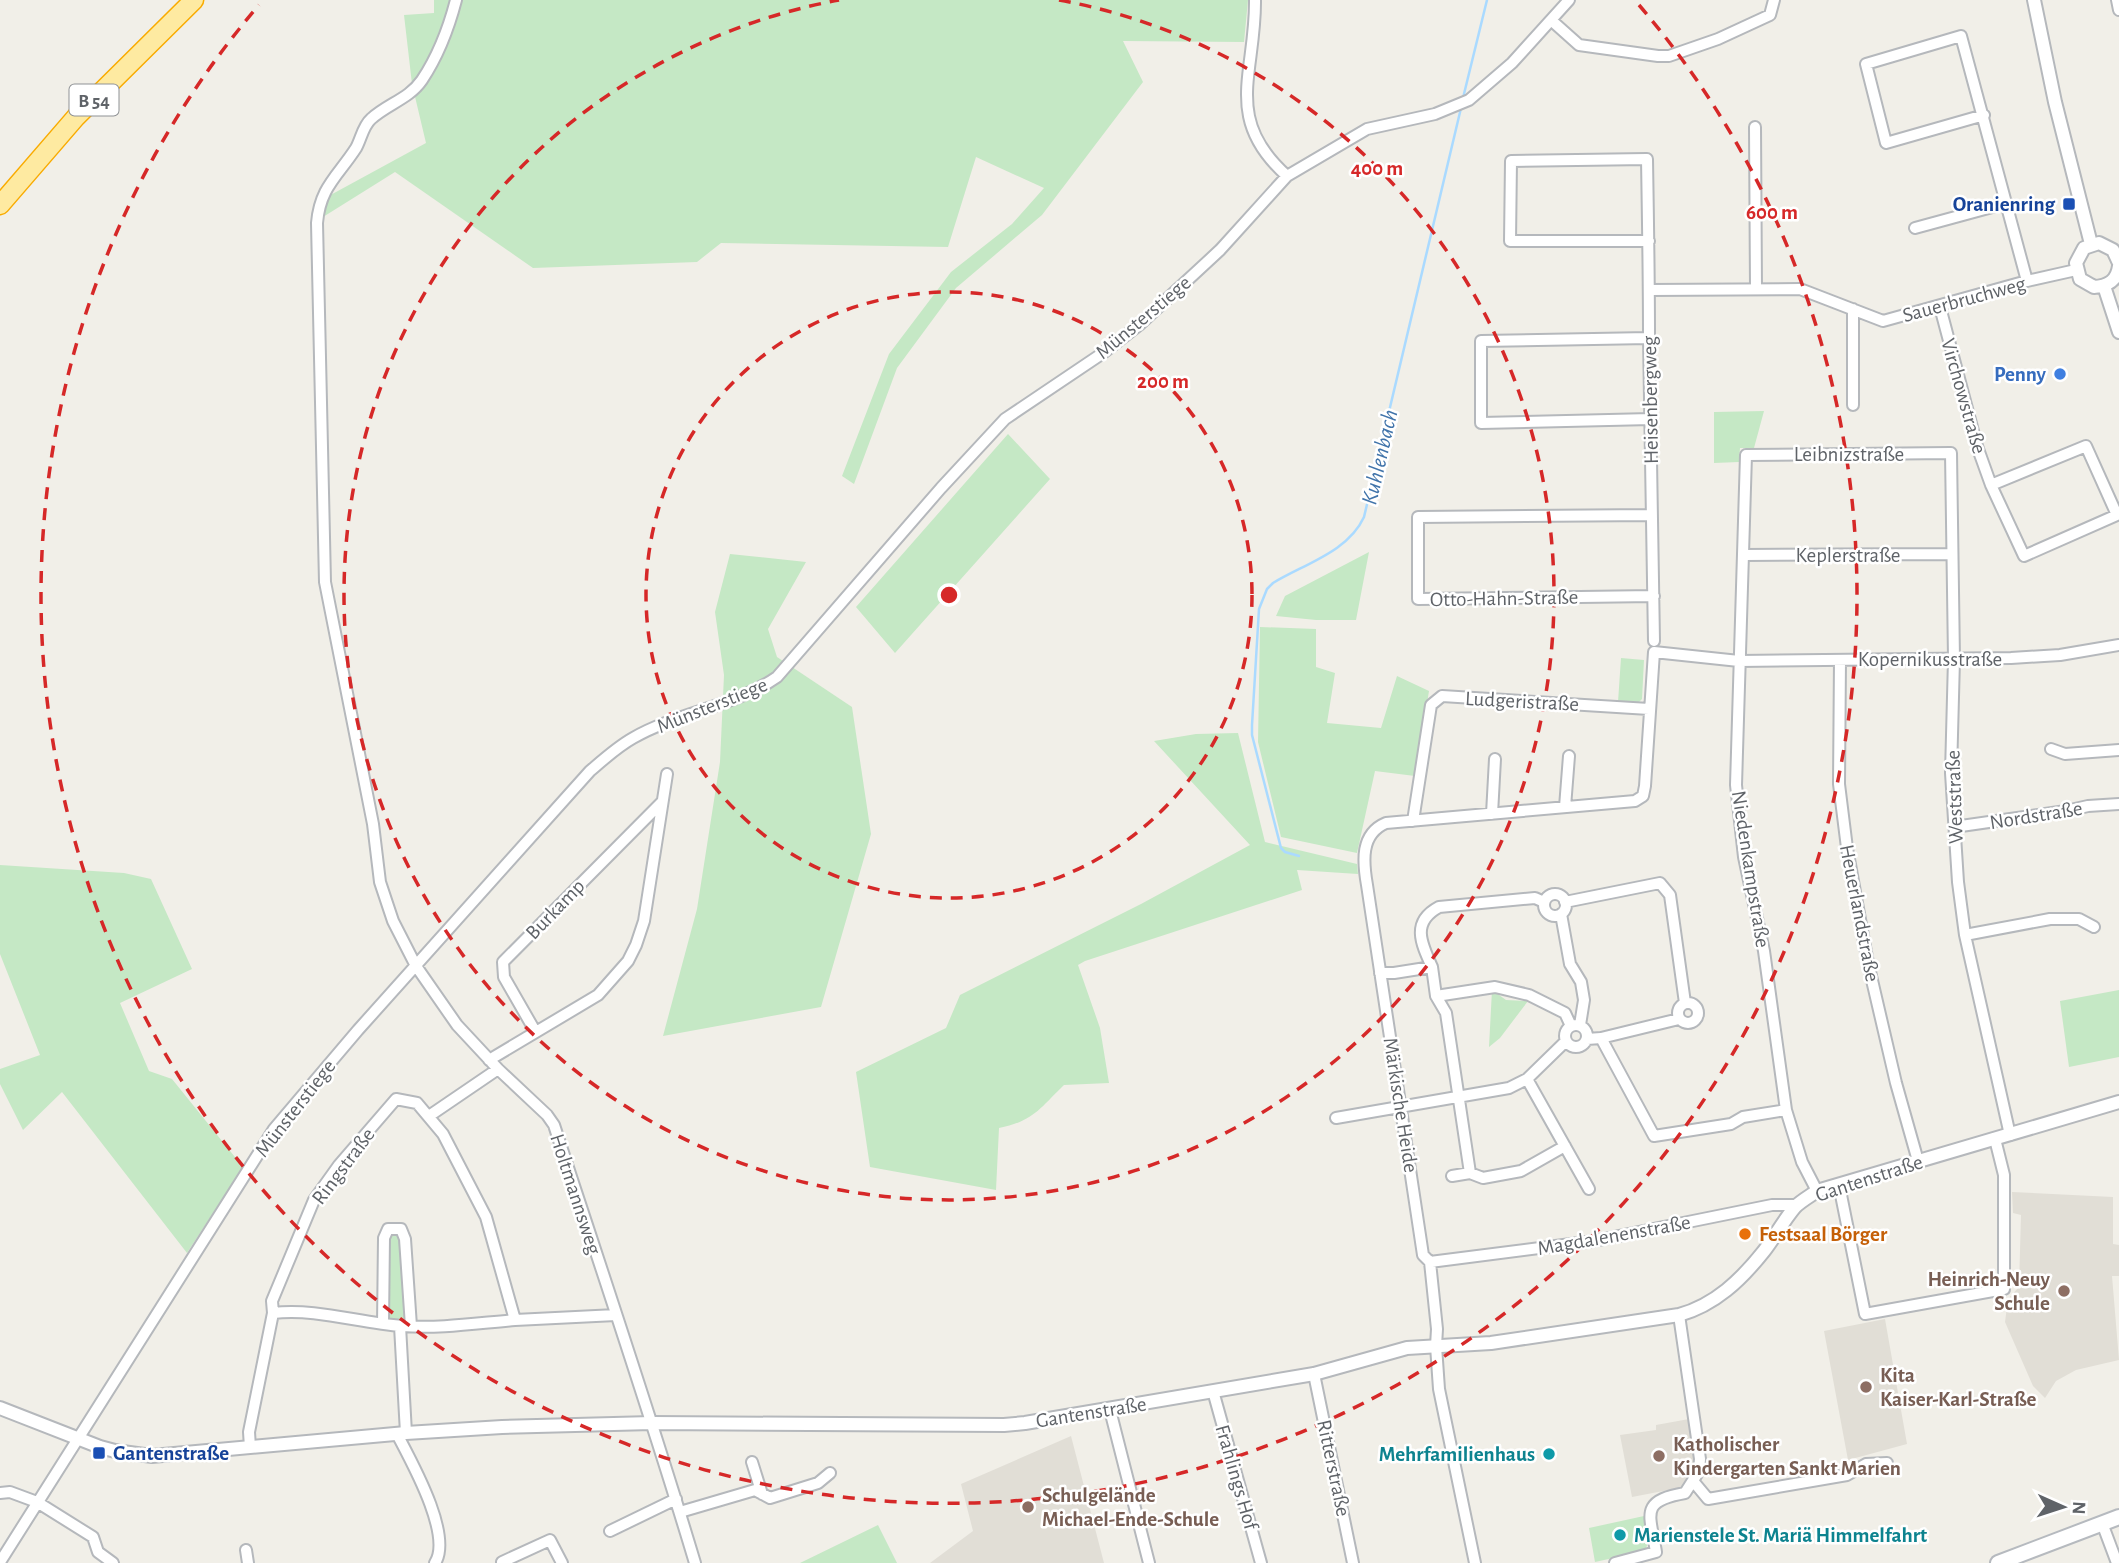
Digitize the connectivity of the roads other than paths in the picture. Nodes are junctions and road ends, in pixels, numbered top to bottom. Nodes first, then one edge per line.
1 (181, 0) edge
2 (194, 0) edge
3 (456, 0) edge
4 (1255, 0) edge
5 (1569, 0) edge
6 (1774, 0) edge
7 (2034, 0) edge
8 (2117, 0) edge
9 (2119, 10) edge
10 (1551, 20) junction
11 (1984, 115) junction
12 (1755, 127) dead end
13 (1287, 176) junction
14 (0, 192) edge
15 (2007, 204) junction
16 (0, 205) edge
17 (1915, 228) dead end
18 (1649, 241) junction
19 (2091, 244) junction
20 (2119, 265) edge
21 (2076, 270) junction
22 (2028, 281) junction
23 (2104, 286) junction
24 (1756, 289) junction
25 (1649, 290) junction
26 (1940, 307) junction
27 (1853, 309) junction
28 (2119, 332) edge
29 (1649, 338) junction
30 (1853, 405) dead end
31 (1651, 419) junction
32 (1951, 453) joint
33 (1746, 455) joint
34 (1991, 485) junction
35 (1652, 515) junction
36 (2118, 517) edge
37 (1952, 554) junction
38 (1744, 555) junction
39 (1654, 596) junction
40 (1654, 641) dead end
41 (2119, 645) edge
42 (1954, 659) junction
43 (1840, 660) junction
44 (1739, 661) junction
45 (1649, 709) junction
46 (2050, 749) dead end
47 (2119, 750) edge
48 (1569, 756) dead end
49 (1495, 760) dead end
50 (667, 774) dead end
51 (662, 802) junction
52 (2119, 804) edge
53 (1565, 807) junction
54 (1492, 814) junction
55 (1413, 821) junction
56 (1954, 827) junction
57 (1544, 902) junction
58 (1565, 902) junction
59 (1561, 915) junction
60 (2094, 927) dead end
61 (1965, 934) junction
62 (416, 967) junction
63 (1432, 967) junction
64 (1380, 973) junction
65 (1436, 996) junction
66 (1685, 1003) junction
67 (1679, 1019) junction
68 (1575, 1025) junction
69 (535, 1031) junction
70 (1601, 1038) junction
71 (1587, 1039) junction
72 (1566, 1041) junction
73 (489, 1060) junction
74 (498, 1069) junction
75 (1527, 1079) junction
76 (1459, 1097) junction
77 (2119, 1102) edge
78 (1402, 1108) junction
79 (1786, 1110) junction
80 (429, 1116) junction
81 (1336, 1118) dead end
82 (2010, 1135) junction
83 (1995, 1139) junction
84 (1565, 1146) junction
85 (1919, 1161) junction
86 (1470, 1173) junction
87 (1452, 1176) dead end
88 (1839, 1185) junction
89 (1589, 1189) dead end
90 (1817, 1191) junction
91 (1796, 1205) junction
92 (1430, 1262) junction
93 (273, 1313) junction
94 (616, 1315) junction
95 (1679, 1315) junction
96 (515, 1320) junction
97 (383, 1324) junction
98 (405, 1326) junction
99 (1436, 1346) junction
100 (1314, 1374) junction
101 (1213, 1391) junction
102 (0, 1408) edge
103 (1110, 1410) junction
104 (652, 1423) junction
105 (402, 1433) junction
106 (78, 1439) junction
107 (250, 1447) junction
108 (752, 1462) dead end
109 (1887, 1463) dead end
110 (830, 1473) dead end
111 (1693, 1481) junction
112 (0, 1493) edge
113 (762, 1494) junction
114 (676, 1499) junction
115 (37, 1502) junction
116 (680, 1511) junction
117 (2119, 1517) edge
118 (2102, 1523) junction
119 (610, 1531) dead end
120 (246, 1550) dead end
121 (98, 1552) junction
122 (0, 1562) edge
123 (502, 1562) edge
124 (91, 1563) edge
125 (113, 1563) edge
126 (248, 1563) edge
127 (435, 1563) edge
128 (562, 1563) edge
129 (695, 1563) edge
130 (1149, 1563) edge
131 (1261, 1563) edge
132 (1353, 1563) edge
133 (1475, 1563) edge
134 (1615, 1563) edge
135 (1998, 1563) edge
136 (2117, 1563) edge

1 - 14 highway, B 54
2 - 16 highway, B 54
3 - 62 street, Holtmannsweg
4 - 13 street
5 - 10 street, Münsterstiege
6 - 10 street
7 - 19 street
8 - 9 street
10 - 13 street, Münsterstiege
11 - 11 street
11 - 15 street
12 - 24 street
13 - 62 street, Münsterstiege
15 - 17 street
15 - 22 street
18 - 18 street, Heisenbergweg
18 - 25 street, Heisenbergweg
19 - 20 street
19 - 21 street
20 - 23 street
21 - 22 street, Sauerbruchweg
21 - 23 street
22 - 26 street, Sauerbruchweg
23 - 28 street
24 - 25 street, Sauerbruchweg
24 - 27 street, Sauerbruchweg
25 - 29 street, Heisenbergweg
26 - 27 street, Sauerbruchweg
26 - 34 street, Virchowstraße
27 - 30 street
29 - 31 street, Heisenbergweg
29 - 31 street
31 - 35 street, Heisenbergweg
32 - 33 street, Leibnizstraße
32 - 37 street, Weststraße
33 - 38 street, Niedenkampstraße
34 - 36 street, Virchowstraße
34 - 36 street, Virchowstraße
35 - 39 street, Heisenbergweg
35 - 39 street, Otto-Hahn-Straße
37 - 38 street, Keplerstraße
37 - 42 street, Weststraße
38 - 44 street, Niedenkampstraße
39 - 40 street, Heisenbergweg
41 - 42 street, Kopernikusstraße
42 - 43 street, Kopernikusstraße
42 - 56 street, Weststraße
43 - 44 street, Kopernikusstraße
43 - 85 street, Heuerlandstraße
44 - 45 street
44 - 79 street, Niedenkampstraße
45 - 53 street
45 - 55 street, Ludgeristraße
46 - 47 street
48 - 53 street
49 - 54 street
50 - 51 street
51 - 69 street
51 - 69 street, Burkamp
52 - 56 street, Nordstraße
53 - 54 street
54 - 55 street
55 - 64 street, Märkische Heide
56 - 61 street, Weststraße
57 - 58 street
57 - 59 street
57 - 63 street
58 - 59 street
58 - 66 street
59 - 68 street
60 - 61 street
61 - 82 street, Weststraße
62 - 73 street, Holtmannsweg
62 - 106 street, Münsterstiege
63 - 64 street
63 - 65 street
64 - 78 street, Märkische Heide
65 - 68 street
65 - 76 street
66 - 67 street
66 - 67 street
67 - 70 street
68 - 71 street
68 - 72 street
69 - 73 street
70 - 71 street
70 - 79 street
71 - 72 street
72 - 75 street
73 - 74 street, Holtmannsweg
74 - 80 street
74 - 94 street, Holtmannsweg
75 - 76 street
75 - 84 street
76 - 78 street
76 - 86 street
77 - 82 street, Gantenstraße
78 - 81 street
78 - 92 street, Märkische Heide
79 - 90 street, Niedenkampstraße
80 - 93 street, Ringstraße
80 - 96 street, Ringstraße
82 - 83 street, Gantenstraße
83 - 85 street, Gantenstraße
83 - 88 street
84 - 86 street
84 - 89 street
85 - 88 street, Gantenstraße
86 - 87 street
88 - 90 street, Gantenstraße
90 - 91 street, Gantenstraße
91 - 92 street, Magdalenenstraße
91 - 95 street, Gantenstraße
92 - 99 street, Märkische Heide
93 - 97 street
93 - 107 street, Ringstraße
94 - 96 street
94 - 104 street, Holtmannsweg
95 - 99 street, Gantenstraße
95 - 111 street
96 - 98 street
97 - 98 street
97 - 98 street
98 - 105 street
99 - 100 street, Gantenstraße
99 - 133 street, Märkische Heide
100 - 101 street, Gantenstraße
100 - 132 street, Ritterstraße
101 - 103 street, Gantenstraße
101 - 131 street, Frahlings Hof
102 - 106 street, Gantenstraße
103 - 104 street, Gantenstraße
103 - 130 street
104 - 105 street, Gantenstraße
104 - 114 street, Holtmannsweg
105 - 107 street, Gantenstraße
105 - 127 street
106 - 107 street, Gantenstraße
106 - 115 street, Münsterstiege
108 - 113 street
109 - 111 street
110 - 113 street
111 - 134 street
112 - 115 street
113 - 116 street
114 - 116 street, Holtmannsweg
114 - 119 street
115 - 121 street
115 - 122 street, Münsterstiege
116 - 129 street, Holtmannsweg
117 - 118 main road
118 - 135 main road
118 - 136 street
120 - 126 street
121 - 124 street
121 - 125 street
123 - 128 street

